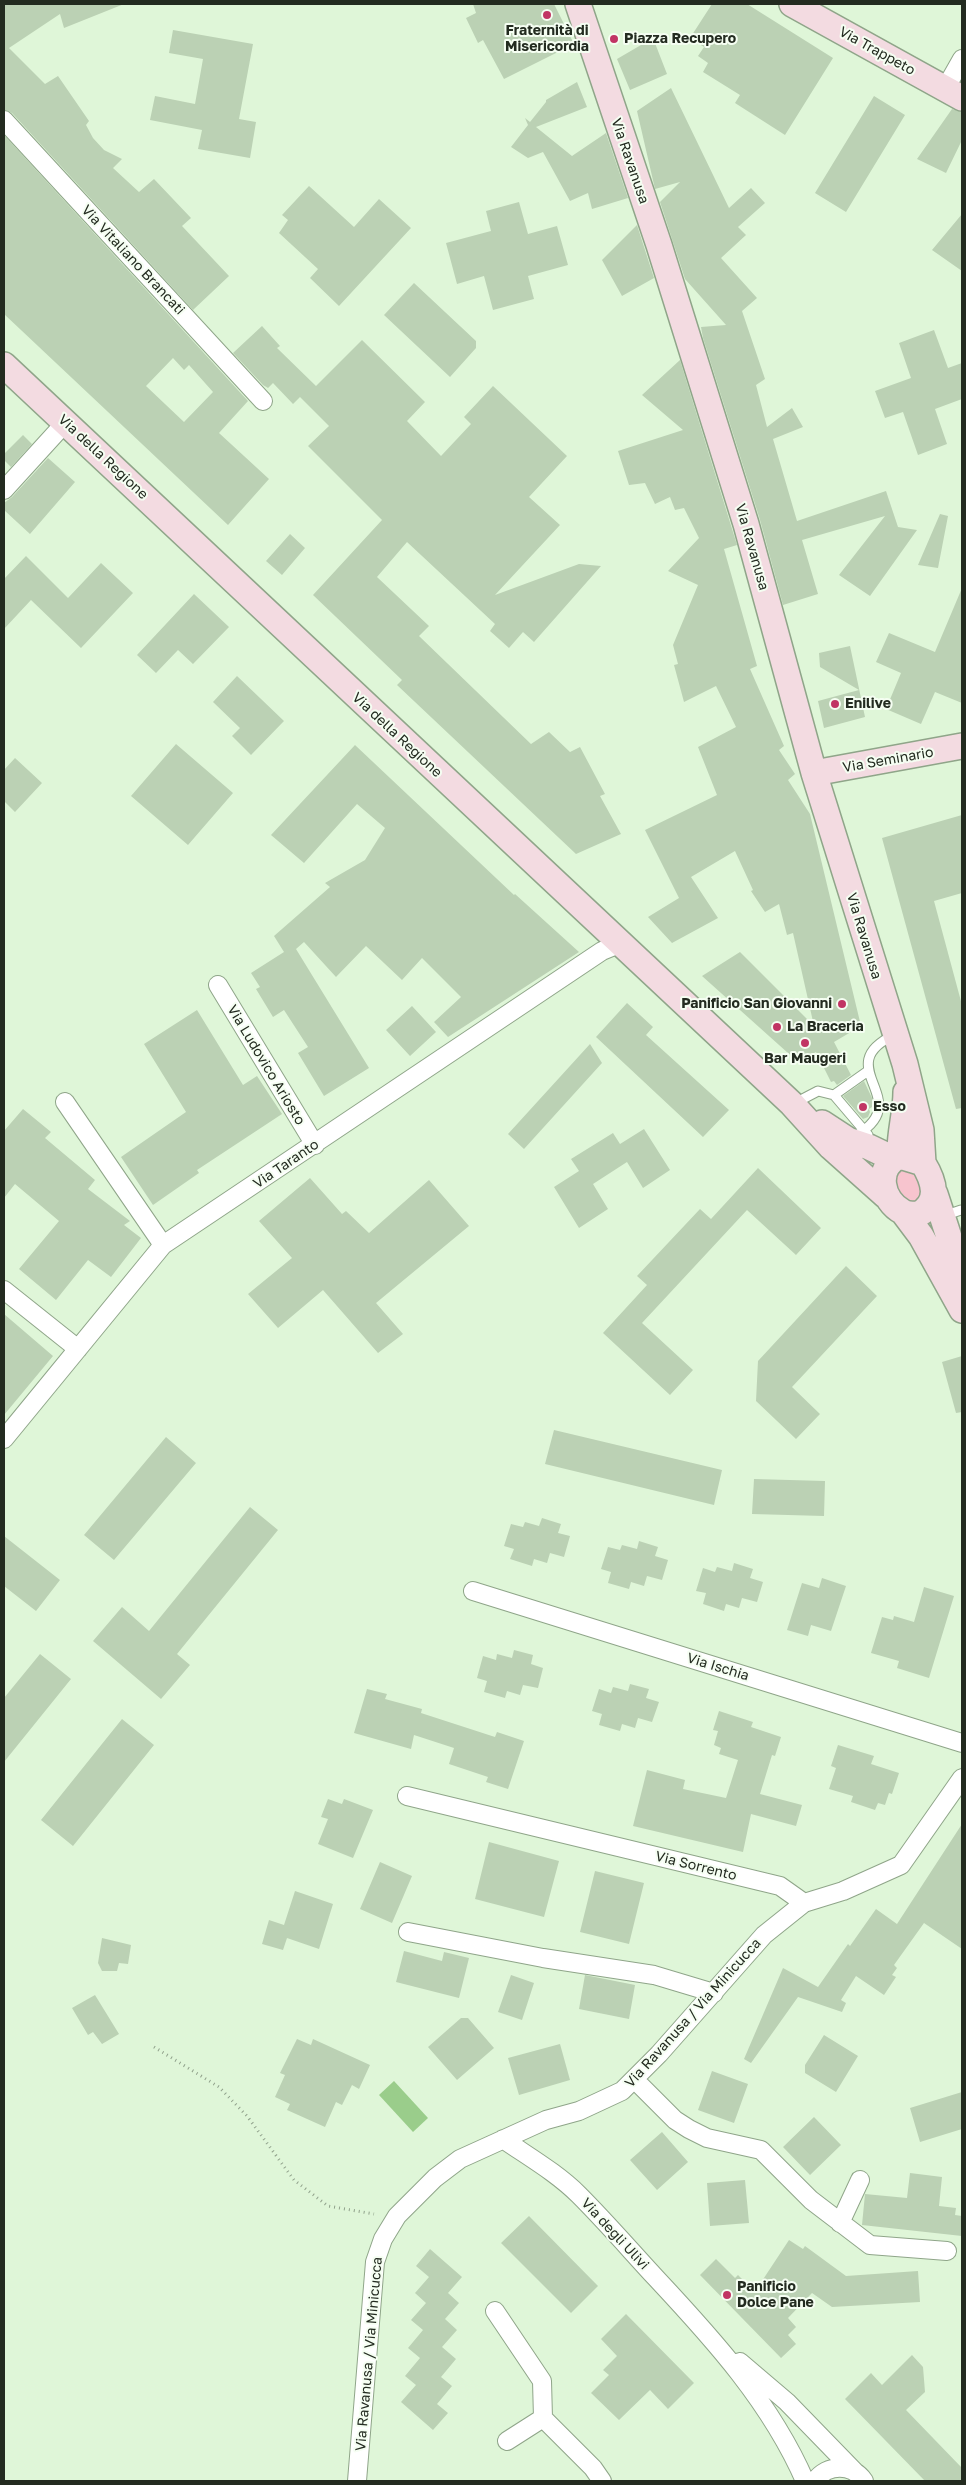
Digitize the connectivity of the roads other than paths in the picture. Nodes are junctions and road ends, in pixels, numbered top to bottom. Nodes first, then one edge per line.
1 (578, 4) edge
2 (792, 4) edge
3 (962, 59) edge
4 (954, 93) edge
5 (4, 120) edge
6 (4, 365) edge
7 (263, 401) dead end
8 (66, 422) junction
9 (4, 490) edge
10 (962, 746) edge
11 (814, 773) junction
12 (619, 944) junction
13 (218, 985) dead end
14 (894, 1035) junction
15 (868, 1071) junction
16 (834, 1094) junction
17 (65, 1102) dead end
18 (792, 1104) junction
19 (856, 1136) junction
20 (315, 1145) junction
21 (906, 1160) junction
22 (894, 1204) junction
23 (946, 1206) edge
24 (163, 1245) junction
25 (962, 1276) edge
26 (4, 1290) edge
27 (962, 1310) edge
28 (78, 1349) junction
29 (4, 1439) edge
30 (473, 1591) dead end
31 (962, 1743) edge
32 (962, 1778) edge
33 (407, 1796) dead end
34 (804, 1903) junction
35 (408, 1932) dead end
36 (714, 1993) junction
37 (634, 2079) junction
38 (502, 2139) junction
39 (860, 2180) dead end
40 (840, 2223) junction
41 (947, 2251) dead end
42 (495, 2311) dead end
43 (716, 2342) junction
44 (543, 2418) junction
45 (507, 2441) dead end
46 (862, 2478) edge
47 (357, 2481) edge
48 (602, 2481) edge
49 (805, 2481) edge
50 (815, 2481) edge

1 - 11 main road, Via Ravanusa
2 - 4 main road, Via Trappeto
3 - 4 street
5 - 7 street, Via Vitaliano Brancati
6 - 8 main road, Via della Regione
8 - 9 street
8 - 12 main road, Via della Regione
10 - 11 main road, Via Seminario
11 - 14 main road, Via Ravanusa
12 - 18 main road, Via della Regione
12 - 20 street, Via Taranto
13 - 20 street, Via Ludovico Ariosto
14 - 15 lane
14 - 21 main road, Via Ravanusa
15 - 16 lane
15 - 19 lane
16 - 18 lane
16 - 19 lane
17 - 24 street
18 - 19 main road
18 - 22 main road
19 - 21 main road
20 - 24 street, Via Taranto
21 - 22 main road
21 - 23 main road
22 - 23 main road
22 - 27 main road
23 - 25 main road
24 - 28 street, Via Taranto
26 - 28 street
28 - 29 street, Via Taranto
30 - 31 street, Via Ischia
32 - 34 street, Via Ravanusa / Via Minicucca
33 - 34 street, Via Sorrento
34 - 36 street, Via Ravanusa / Via Minicucca
35 - 36 street
36 - 37 street, Via Ravanusa / Via Minicucca
37 - 38 street, Via Ravanusa / Via Minicucca
37 - 40 street
38 - 43 street, Via degli Ulivi
38 - 47 street, Via Ravanusa / Via Minicucca
39 - 40 street
40 - 41 street
42 - 44 street
43 - 46 street
43 - 49 street
44 - 45 street
44 - 48 street
46 - 50 street

